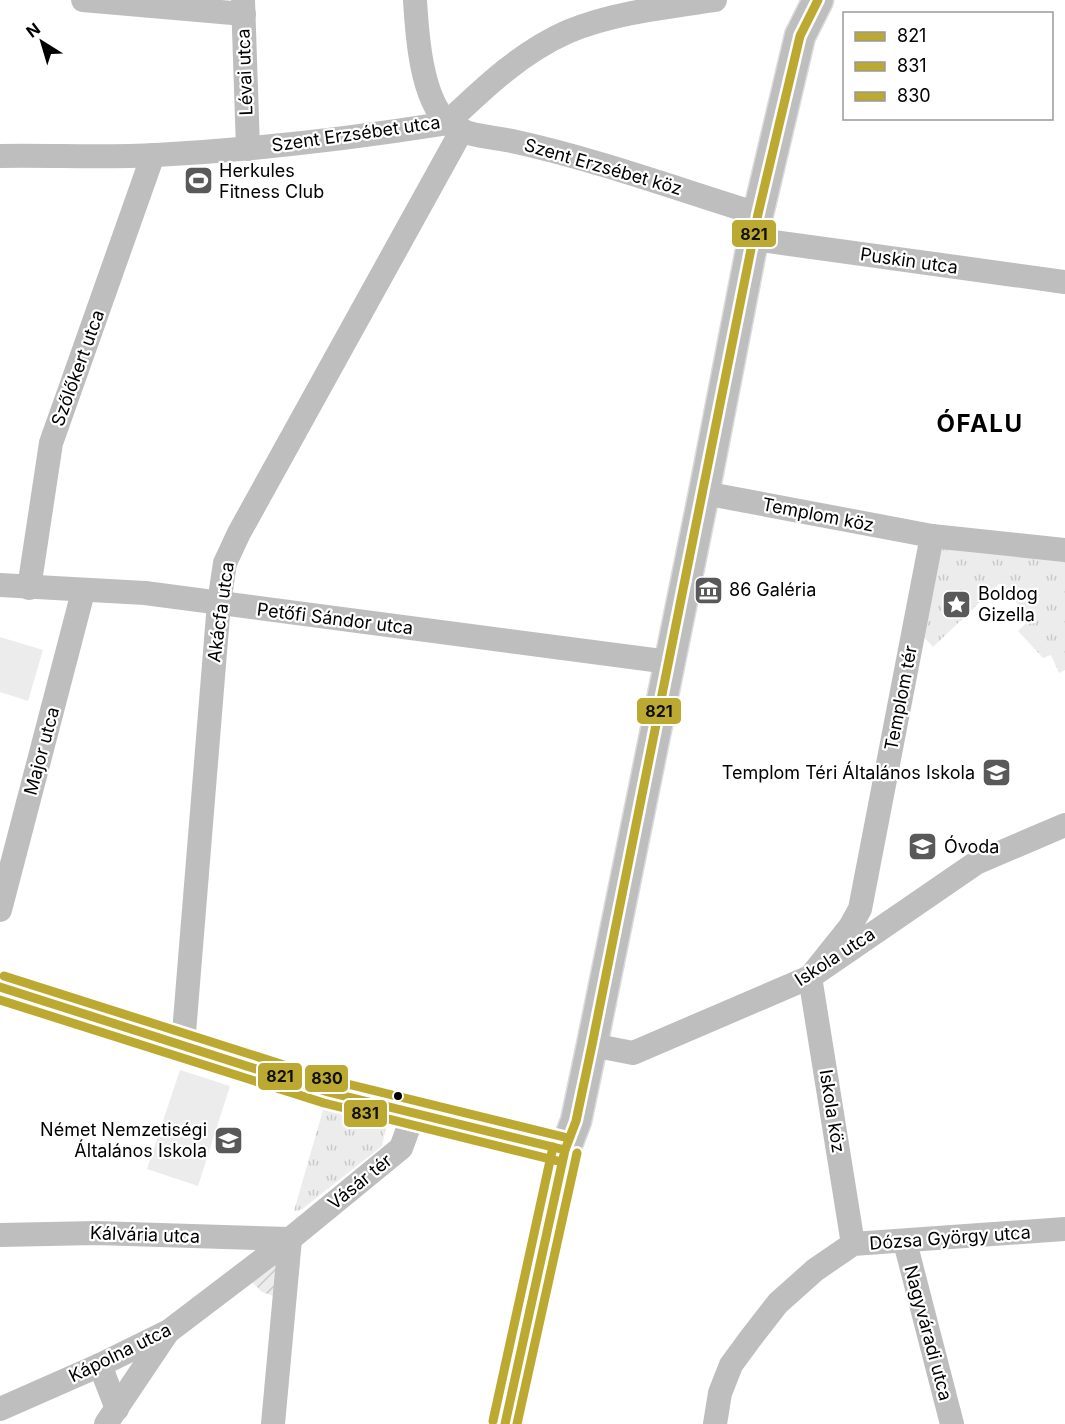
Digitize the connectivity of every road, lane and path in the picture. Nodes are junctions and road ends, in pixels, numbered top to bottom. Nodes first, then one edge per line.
1 (83, 0) edge
2 (415, 0) edge
3 (714, 0) edge
4 (818, 0) edge
5 (244, 7) edge
6 (454, 126) junction
7 (248, 148) junction
8 (153, 155) junction
9 (0, 156) edge
10 (755, 226) junction
11 (1065, 282) edge
12 (704, 494) junction
13 (932, 536) junction
14 (1065, 550) edge
15 (0, 585) edge
16 (29, 588) junction
17 (83, 592) junction
18 (219, 603) junction
19 (669, 662) junction
20 (1065, 825) edge
21 (0, 910) edge
22 (810, 977) junction
23 (0, 987) edge
24 (183, 1045) junction
25 (592, 1045) junction
26 (417, 1114) junction
27 (565, 1150) junction
28 (1065, 1229) edge
29 (0, 1235) edge
30 (290, 1239) junction
31 (904, 1242) junction
32 (853, 1244) junction
33 (169, 1331) junction
34 (100, 1365) junction
35 (0, 1408) edge
36 (111, 1416) edge
37 (273, 1424) edge
38 (505, 1424) edge
39 (715, 1424) edge
40 (952, 1424) edge

1 - 5 street, Lévai utca
2 - 6 street
3 - 6 street, Szent Erzsébet utca
4 - 10 main road
5 - 7 street, Lévai utca
6 - 7 street, Szent Erzsébet utca
6 - 10 street, Szent Erzsébet köz
6 - 18 street, Akácfa utca
7 - 8 street, Szent Erzsébet utca
8 - 9 street, Szent Erzsébet utca
8 - 16 street, Szőlőkert utca
10 - 11 street, Puskin utca
10 - 12 main road
12 - 13 street, Templom köz
12 - 19 main road
13 - 14 street
13 - 22 street, Templom tér
15 - 16 street, Petőfi Sándor utca
16 - 17 street, Petőfi Sándor utca
17 - 18 street, Petőfi Sándor utca
17 - 21 street, Major utca
18 - 19 street, Petőfi Sándor utca
18 - 24 street, Akácfa utca
19 - 25 main road
20 - 22 street, Iskola utca
22 - 25 street, Iskola utca
22 - 32 street, Iskola köz
23 - 24 street
24 - 26 street
25 - 27 main road
26 - 27 street
26 - 30 street, Vásár tér
27 - 38 main road
28 - 31 street, Dózsa György utca
29 - 30 street, Kálvária utca
30 - 33 street, Kápolna utca
30 - 37 street
31 - 32 street, Dózsa György utca
31 - 40 street, Nagyváradi utca
32 - 39 street, Dózsa György utca
33 - 34 street, Kápolna utca
33 - 36 street
34 - 35 street, Kápolna utca
34 - 36 street

